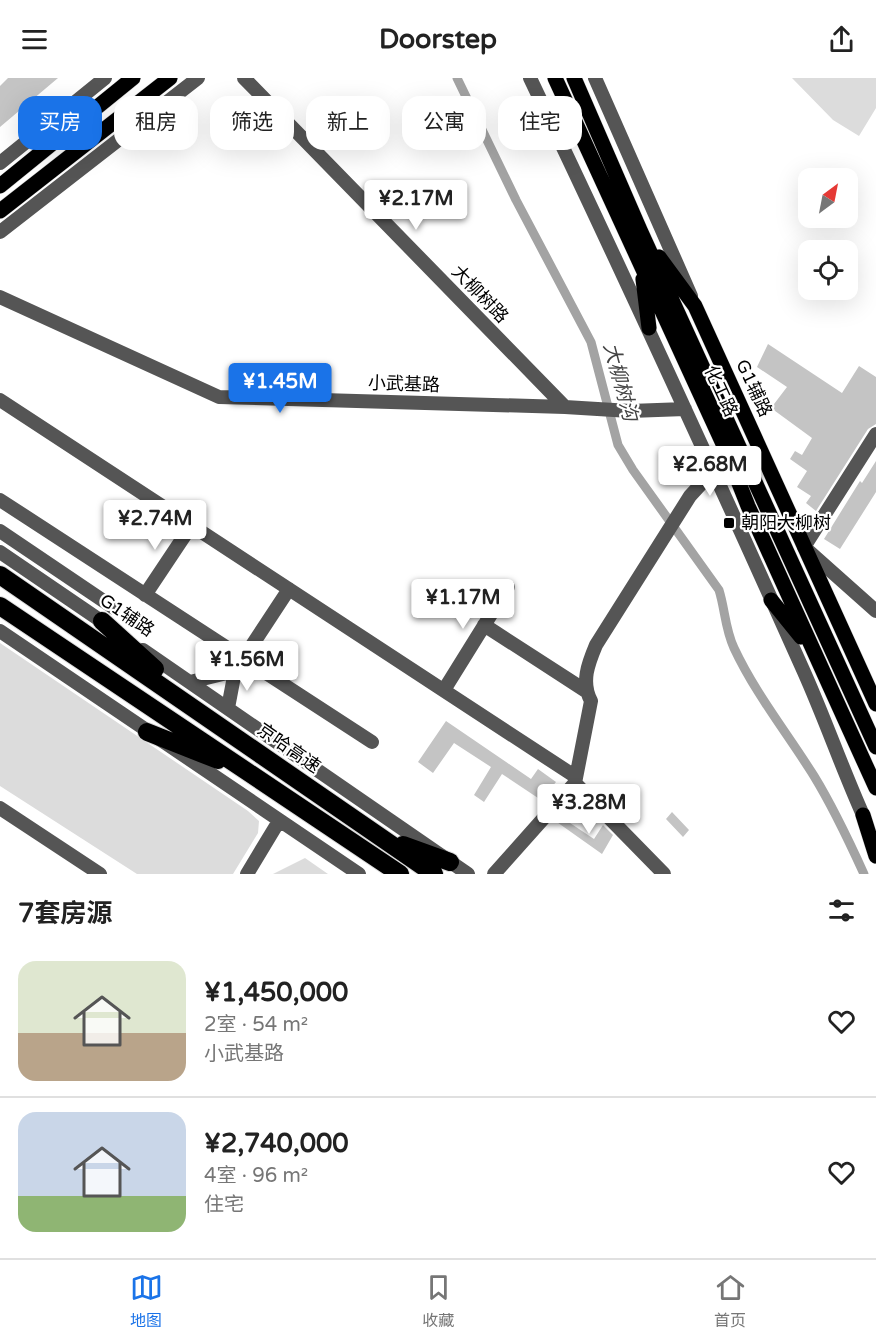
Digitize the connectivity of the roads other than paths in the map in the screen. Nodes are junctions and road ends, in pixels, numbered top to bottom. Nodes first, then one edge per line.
1 (105, 78) edge
2 (133, 78) edge
3 (170, 78) edge
4 (198, 78) edge
5 (244, 78) edge
6 (530, 78) edge
7 (555, 78) edge
8 (574, 78) edge
9 (595, 78) edge
10 (102, 103) edge
11 (34, 150) edge
12 (44, 150) edge
13 (70, 156) junction
14 (0, 164) edge
15 (0, 186) edge
16 (30, 210) junction
17 (0, 211) edge
18 (640, 230) junction
19 (0, 232) edge
20 (641, 264) junction
21 (0, 297) edge
22 (695, 306) junction
23 (649, 328) junction
24 (0, 400) edge
25 (565, 407) junction
26 (685, 409) junction
27 (876, 434) edge
28 (713, 471) junction
29 (0, 500) edge
30 (191, 526) junction
31 (0, 531) edge
32 (804, 547) junction
33 (0, 552) edge
34 (85, 555) junction
35 (0, 574) edge
36 (71, 579) junction
37 (508, 587) dead end
38 (289, 589) junction
39 (146, 595) junction
40 (771, 600) junction
41 (0, 606) edge
42 (876, 611) edge
43 (108, 615) junction
44 (484, 626) junction
45 (0, 631) edge
46 (815, 654) junction
47 (243, 658) junction
48 (855, 658) junction
49 (235, 671) junction
50 (190, 682) junction
51 (444, 690) junction
52 (586, 691) junction
53 (876, 704) edge
54 (228, 708) junction
55 (207, 716) junction
56 (867, 728) junction
57 (147, 732) junction
58 (372, 742) dead end
59 (876, 747) edge
60 (252, 774) junction
61 (575, 780) junction
62 (876, 788) edge
63 (0, 808) edge
64 (863, 815) joint
65 (279, 821) junction
66 (374, 834) junction
67 (876, 856) edge
68 (450, 862) junction
69 (100, 874) edge
70 (247, 874) edge
71 (359, 874) edge
72 (399, 874) edge
73 (434, 874) edge
74 (468, 874) edge
75 (494, 874) edge
76 (664, 874) edge

1 - 14 street
2 - 10 main road
3 - 13 main road
4 - 16 street
5 - 25 street, 大柳树路
6 - 23 street
7 - 20 main road, 化工路
8 - 18 main road, 化工路
9 - 22 street
11 - 14 street
12 - 15 main road
13 - 16 street
13 - 17 main road
16 - 19 street
18 - 22 main road, G1辅路
18 - 56 main road, 化工路
20 - 23 main road
20 - 46 main road, 化工路
21 - 25 street, 小武基路
22 - 32 main road, G1辅路
23 - 26 street
24 - 30 street
25 - 26 street, 小武基路
26 - 28 street
27 - 32 street
28 - 40 street
28 - 52 street
29 - 34 street
30 - 38 street
30 - 39 street
31 - 36 street
32 - 42 street
32 - 48 main road, G1辅路
33 - 43 street, G1辅路
34 - 36 street
34 - 39 street
35 - 55 highway, 京哈高速
36 - 43 street
37 - 44 street
38 - 47 street
38 - 51 street
39 - 47 street
40 - 46 main road
40 - 64 street
41 - 60 highway
43 - 50 street, G1辅路
43 - 55 highway
44 - 51 street
44 - 52 street
45 - 57 street
46 - 62 main road, 化工路
47 - 49 street
47 - 58 street
48 - 53 main road, G1辅路
48 - 56 main road
49 - 50 street
49 - 54 street
50 - 54 street, G1辅路
51 - 61 street
52 - 61 street
54 - 68 street, G1辅路
55 - 66 highway, 京哈高速
56 - 59 main road, 化工路
57 - 60 highway
57 - 65 street
60 - 72 highway
61 - 75 street
61 - 76 street
63 - 69 street
64 - 67 main road
65 - 70 street
65 - 71 street
66 - 68 highway
66 - 73 highway, 京哈高速
68 - 74 street, G1辅路

